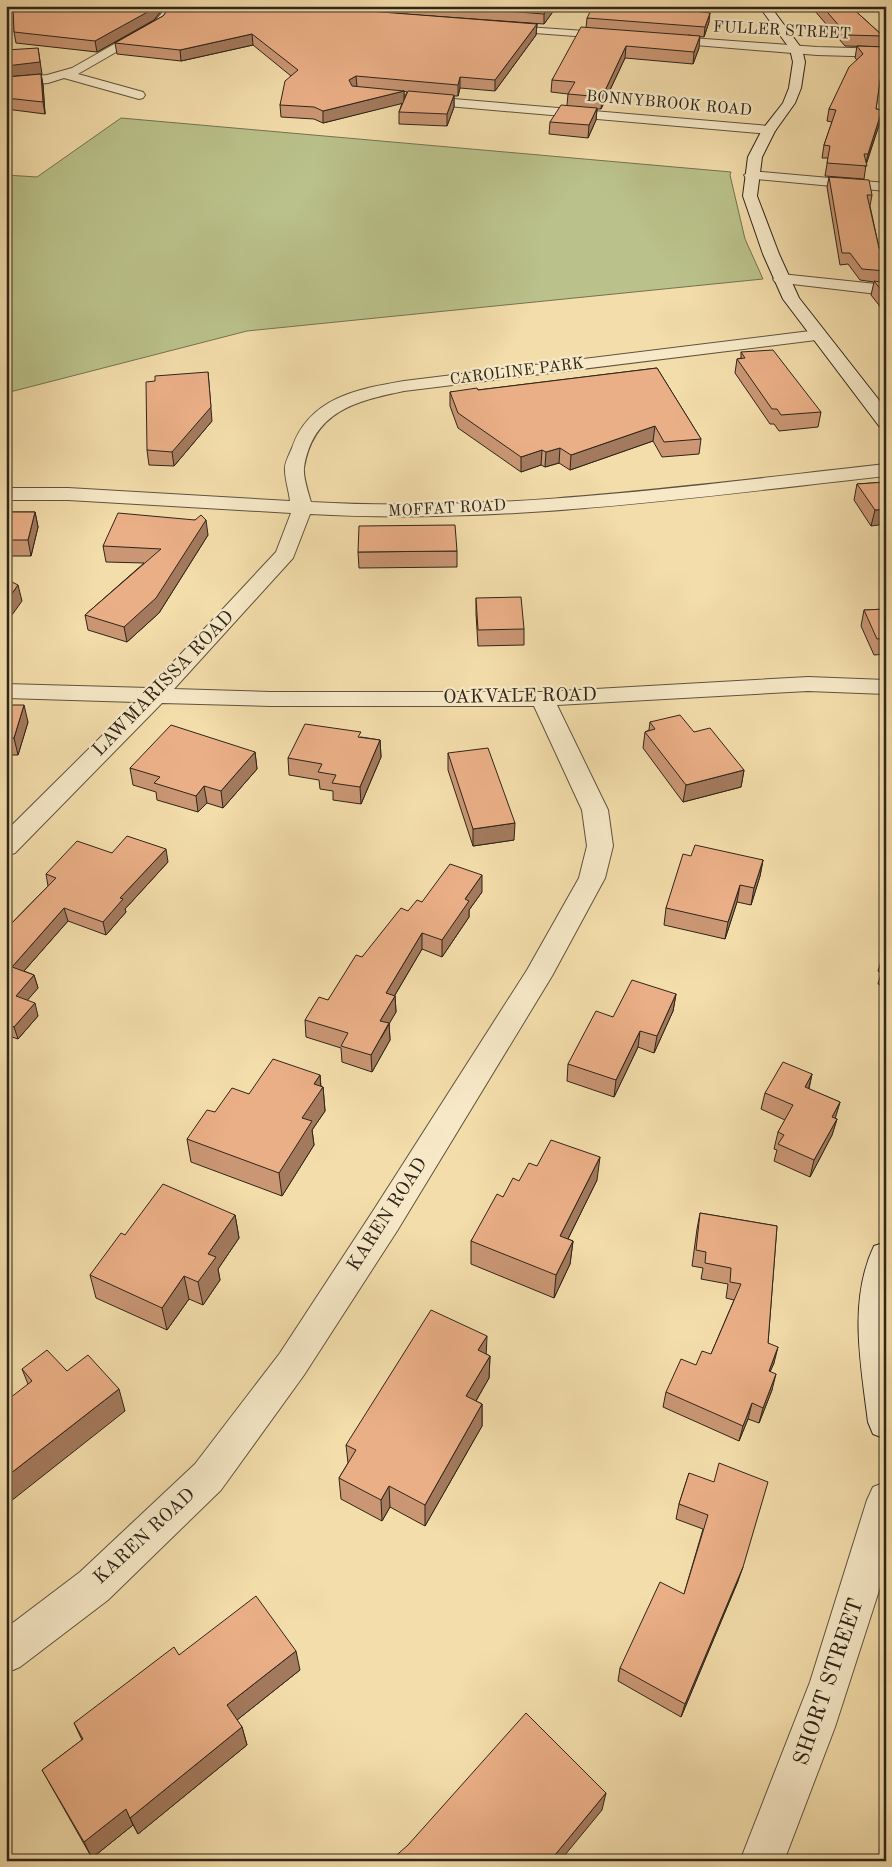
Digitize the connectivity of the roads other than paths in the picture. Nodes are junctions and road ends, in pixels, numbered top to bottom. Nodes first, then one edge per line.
1 (174, 6) edge
2 (764, 6) edge
3 (484, 27) edge
4 (623, 37) edge
5 (653, 39) edge
6 (796, 49) junction
7 (886, 53) edge
8 (66, 75) junction
9 (6, 83) edge
10 (139, 95) dead end
11 (403, 98) edge
12 (770, 130) junction
13 (751, 175) junction
14 (886, 186) edge
15 (781, 280) junction
16 (886, 290) edge
17 (818, 335) junction
18 (886, 422) edge
19 (886, 470) edge
20 (6, 494) edge
21 (302, 509) junction
22 (886, 687) edge
23 (6, 691) edge
24 (155, 696) junction
25 (542, 699) junction
26 (6, 848) edge
27 (886, 1256) edge
28 (886, 1422) edge
29 (886, 1500) edge
30 (6, 1653) edge
31 (762, 1861) edge

1 - 8 street
2 - 6 street
3 - 4 street
5 - 6 street, FULLER STREET
6 - 7 street, FULLER STREET
6 - 12 street
8 - 9 street
8 - 10 street
11 - 12 street, BONNYBROOK ROAD
12 - 13 street
13 - 14 street
13 - 15 street
15 - 16 street
15 - 17 street
17 - 18 street
17 - 21 street, CAROLINE PARK
19 - 21 street, MOFFAT ROAD
20 - 21 street, MOFFAT ROAD
21 - 24 street, LAWMARISSA ROAD
22 - 25 street, OAKVALE ROAD
23 - 24 street, OAKVALE ROAD
24 - 25 street, OAKVALE ROAD
24 - 26 street, LAWMARISSA ROAD
25 - 30 street, KAREN ROAD
27 - 28 street
29 - 31 street, SHORT STREET

